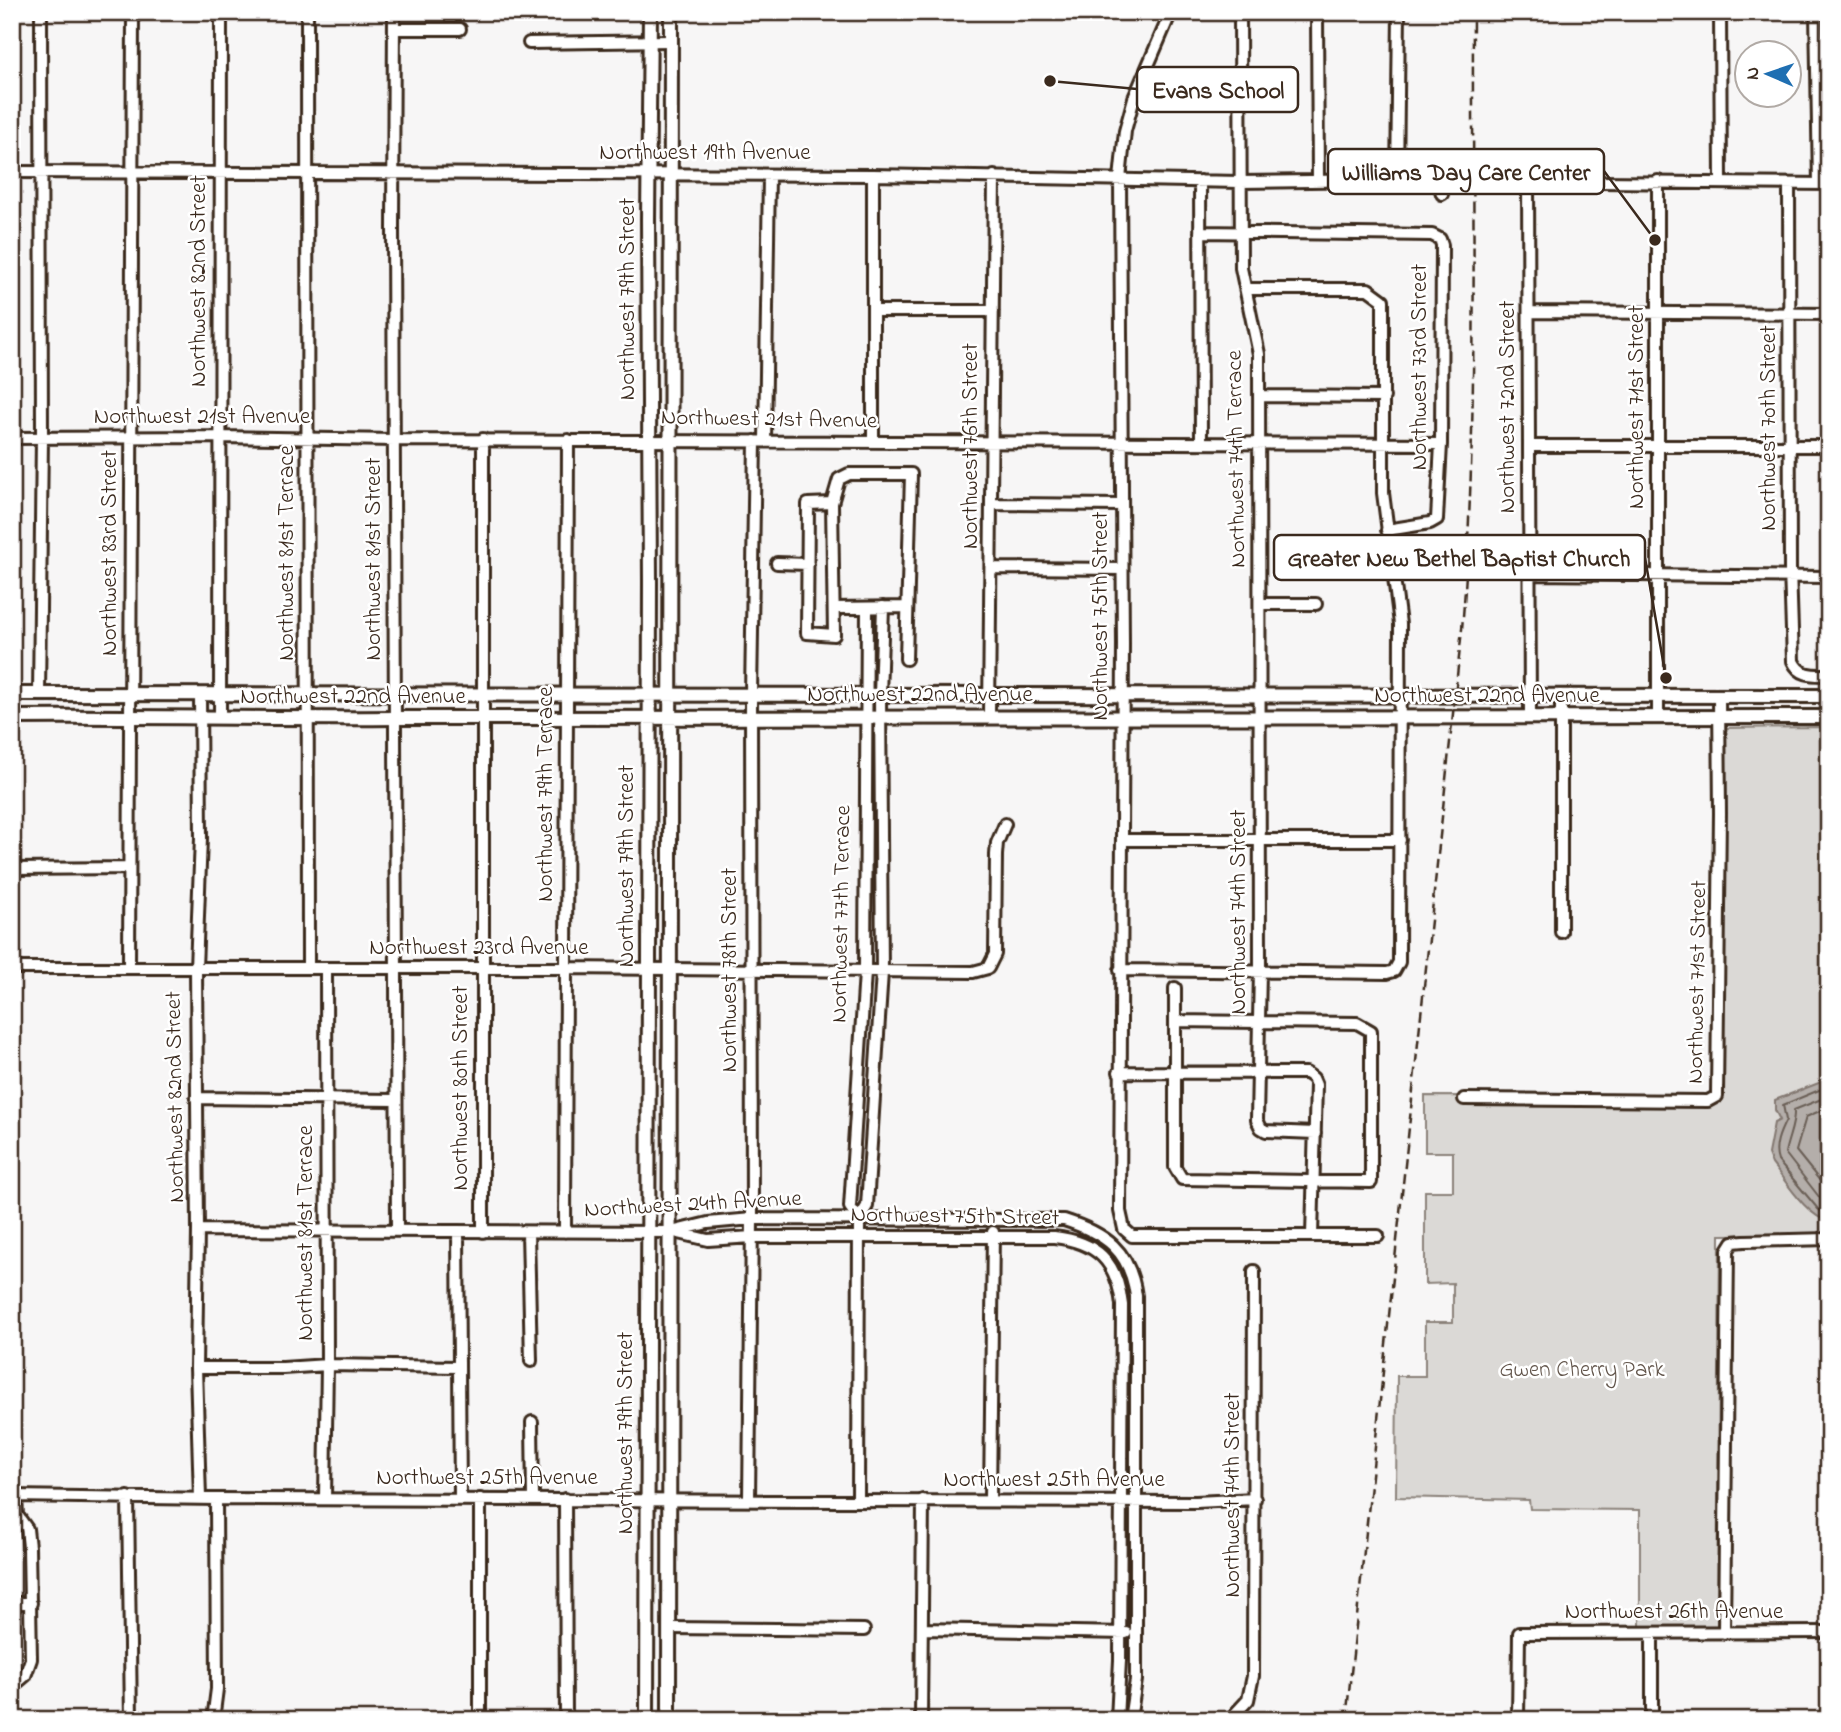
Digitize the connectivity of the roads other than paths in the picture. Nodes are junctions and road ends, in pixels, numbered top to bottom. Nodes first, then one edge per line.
1 (41, 12) edge
2 (133, 12) edge
3 (221, 12) edge
4 (307, 12) edge
5 (394, 12) edge
6 (650, 12) edge
7 (671, 12) edge
8 (1171, 12) edge
9 (1240, 12) edge
10 (1317, 12) edge
11 (1399, 12) edge
12 (1720, 12) edge
13 (1816, 12) edge
14 (394, 29) junction
15 (460, 29) dead end
16 (671, 41) junction
17 (650, 42) junction
18 (529, 43) dead end
19 (12, 172) edge
20 (132, 172) junction
21 (394, 172) junction
22 (41, 173) junction
23 (220, 173) junction
24 (306, 173) junction
25 (671, 173) junction
26 (649, 174) junction
27 (769, 175) junction
28 (873, 175) junction
29 (994, 176) junction
30 (1120, 179) junction
31 (1397, 180) junction
32 (1528, 180) junction
33 (1200, 181) junction
34 (1318, 181) junction
35 (1487, 181) dead end
36 (1658, 181) junction
37 (1240, 182) junction
38 (1721, 183) junction
39 (1824, 184) edge
40 (1789, 185) junction
41 (1442, 194) dead end
42 (1200, 232) junction
43 (1240, 232) junction
44 (1246, 289) junction
45 (649, 293) junction
46 (670, 293) junction
47 (874, 311) junction
48 (993, 311) junction
49 (1528, 312) junction
50 (1790, 313) junction
51 (1658, 314) junction
52 (1829, 314) edge
53 (1259, 396) junction
54 (1384, 397) junction
55 (220, 437) junction
56 (12, 438) edge
57 (42, 438) junction
58 (131, 438) junction
59 (308, 438) junction
60 (483, 439) junction
61 (394, 440) junction
62 (568, 440) junction
63 (650, 440) junction
64 (670, 440) junction
65 (760, 441) junction
66 (873, 442) junction
67 (992, 443) junction
68 (1122, 443) junction
69 (1201, 443) junction
70 (1260, 443) junction
71 (1384, 444) junction
72 (1441, 444) junction
73 (1530, 446) junction
74 (1658, 446) junction
75 (1791, 446) junction
76 (1829, 446) edge
77 (832, 503) junction
78 (992, 504) junction
79 (1122, 505) junction
80 (1387, 530) junction
81 (777, 563) dead end
82 (808, 564) junction
83 (992, 568) junction
84 (1122, 569) junction
85 (1531, 574) junction
86 (1658, 577) junction
87 (1791, 577) junction
88 (1829, 577) edge
89 (669, 580) junction
90 (650, 582) junction
91 (1260, 604) junction
92 (1316, 604) dead end
93 (867, 607) junction
94 (883, 607) junction
95 (907, 607) junction
96 (834, 608) junction
97 (906, 659) dead end
98 (1829, 675) edge
99 (12, 694) edge
100 (39, 694) junction
101 (130, 694) junction
102 (200, 695) junction
103 (220, 695) junction
104 (308, 695) junction
105 (396, 695) junction
106 (649, 695) junction
107 (669, 695) junction
108 (751, 695) junction
109 (866, 695) junction
110 (880, 695) junction
111 (989, 695) junction
112 (483, 696) junction
113 (567, 696) junction
114 (1121, 696) junction
115 (1260, 696) junction
116 (1400, 696) junction
117 (1530, 696) junction
118 (1562, 696) junction
119 (1657, 696) junction
120 (1719, 696) junction
121 (1829, 696) edge
122 (649, 716) junction
123 (669, 716) junction
124 (752, 716) junction
125 (867, 716) junction
126 (881, 716) junction
127 (989, 716) junction
128 (1122, 716) junction
129 (12, 717) edge
130 (130, 717) junction
131 (483, 717) junction
132 (567, 717) junction
133 (1261, 717) junction
134 (1400, 717) junction
135 (1530, 717) junction
136 (1829, 717) edge
137 (200, 718) junction
138 (220, 718) junction
139 (308, 718) junction
140 (396, 718) junction
141 (1562, 718) junction
142 (1658, 718) junction
143 (1719, 718) junction
144 (1005, 824) dead end
145 (649, 832) junction
146 (1122, 840) junction
147 (1260, 840) junction
148 (1400, 840) junction
149 (129, 868) junction
150 (12, 869) edge
151 (669, 890) junction
152 (1561, 932) dead end
153 (12, 968) edge
154 (129, 968) junction
155 (196, 968) junction
156 (308, 968) junction
157 (565, 968) junction
158 (326, 969) junction
159 (397, 969) junction
160 (648, 969) junction
161 (669, 969) junction
162 (482, 970) junction
163 (751, 970) junction
164 (1120, 970) junction
165 (1260, 970) junction
166 (865, 972) junction
167 (883, 972) junction
168 (1175, 988) dead end
169 (862, 1017) junction
170 (879, 1019) junction
171 (1175, 1021) junction
172 (1259, 1022) junction
173 (1119, 1072) junction
174 (1175, 1073) junction
175 (1258, 1073) junction
176 (196, 1098) junction
177 (857, 1098) junction
178 (327, 1099) junction
179 (648, 1099) junction
180 (670, 1099) junction
181 (874, 1099) junction
182 (1464, 1099) dead end
183 (396, 1100) junction
184 (1315, 1133) junction
185 (1314, 1181) junction
186 (752, 1219) junction
187 (859, 1219) junction
188 (993, 1219) junction
189 (198, 1230) junction
190 (327, 1231) junction
191 (397, 1231) junction
192 (458, 1231) junction
193 (671, 1231) junction
194 (483, 1232) junction
195 (528, 1232) junction
196 (565, 1232) junction
197 (647, 1232) junction
198 (859, 1236) junction
199 (1312, 1236) junction
200 (1378, 1236) dead end
201 (752, 1237) junction
202 (992, 1237) junction
203 (1829, 1239) edge
204 (1254, 1271) dead end
205 (1122, 1356) junction
206 (1136, 1356) junction
207 (531, 1361) dead end
208 (327, 1365) junction
209 (647, 1365) junction
210 (670, 1365) junction
211 (458, 1367) junction
212 (196, 1368) junction
213 (532, 1422) dead end
214 (1121, 1425) junction
215 (1136, 1425) junction
216 (14, 1496) edge
217 (128, 1497) junction
218 (200, 1498) junction
219 (325, 1498) junction
220 (216, 1499) junction
221 (460, 1499) junction
222 (480, 1499) junction
223 (533, 1499) junction
224 (565, 1499) junction
225 (647, 1499) junction
226 (669, 1499) junction
227 (858, 1499) junction
228 (1255, 1499) junction
229 (749, 1500) junction
230 (923, 1500) junction
231 (990, 1500) junction
232 (1121, 1500) junction
233 (1136, 1500) junction
234 (1136, 1569) junction
235 (1121, 1570) junction
236 (12, 1603) edge
237 (31, 1603) junction
238 (669, 1628) junction
239 (922, 1629) junction
240 (864, 1630) dead end
241 (1829, 1632) edge
242 (1120, 1633) junction
243 (1136, 1633) junction
244 (1724, 1633) junction
245 (1652, 1634) junction
246 (12, 1687) edge
247 (1235, 1714) dead end
248 (131, 1720) edge
249 (213, 1720) edge
250 (480, 1720) edge
251 (566, 1720) edge
252 (647, 1720) edge
253 (669, 1720) edge
254 (921, 1720) edge
255 (1117, 1720) edge
256 (1130, 1720) edge
257 (1518, 1720) edge
258 (1652, 1720) edge

1 - 22 street
2 - 20 street, Northwest 83rd Street
3 - 23 street, Northwest 82nd Street
4 - 24 street, Northwest 81st Terrace
5 - 14 street, Northwest 81st Street
6 - 17 main road, Northwest 79th Street
7 - 16 main road, Northwest 79th Street
8 - 30 street, Northwest 75th Street
9 - 37 street, Northwest 74th Terrace
10 - 34 street
11 - 31 street
12 - 38 street
13 - 39 street
14 - 15 street
14 - 21 street, Northwest 81st Street
16 - 17 street
16 - 25 main road, Northwest 79th Street
17 - 18 street
17 - 26 main road, Northwest 79th Street
19 - 22 street, Northwest 19th Avenue
20 - 22 street, Northwest 19th Avenue
20 - 23 street, Northwest 19th Avenue
20 - 58 street, Northwest 83rd Street
21 - 24 street, Northwest 19th Avenue
21 - 26 street, Northwest 19th Avenue
21 - 61 street, Northwest 81st Street
22 - 57 street
23 - 24 street, Northwest 19th Avenue
23 - 55 street, Northwest 82nd Street
24 - 59 street, Northwest 81st Terrace
25 - 26 street, Northwest 19th Avenue
25 - 27 street, Northwest 19th Avenue
25 - 46 main road, Northwest 79th Street
26 - 45 main road, Northwest 79th Street
27 - 28 street, Northwest 19th Avenue
27 - 65 street, Northwest 78th Street
28 - 29 street, Northwest 19th Avenue
28 - 47 street
29 - 30 street, Northwest 19th Avenue
29 - 48 street, Northwest 76th Street
30 - 33 street, Northwest 19th Avenue
30 - 68 street, Northwest 75th Street
31 - 34 street, Northwest 19th Avenue
31 - 41 street
32 - 35 street
32 - 36 street
32 - 49 street, Northwest 72nd Street
33 - 37 street, Northwest 19th Avenue
33 - 42 street, Northwest 74th Terrace
34 - 37 street, Northwest 19th Avenue
36 - 38 street
36 - 51 street, Northwest 71st Street
37 - 43 street, Northwest 74th Terrace
38 - 40 street
39 - 40 street
40 - 50 street, Northwest 70th Street
42 - 43 street
42 - 69 street, Northwest 74th Terrace
43 - 44 street, Northwest 74th Terrace
43 - 72 street, Northwest 73rd Street
44 - 53 street, Northwest 74th Terrace
44 - 54 street, Northwest 73rd Street
45 - 46 main road
45 - 63 main road, Northwest 79th Street
46 - 64 main road, Northwest 79th Street
47 - 48 street
47 - 66 street
48 - 67 street, Northwest 76th Street
49 - 51 street
49 - 73 street, Northwest 72nd Street
50 - 51 street
50 - 52 street
50 - 75 street, Northwest 70th Street
51 - 74 street, Northwest 71st Street
53 - 54 street
53 - 70 street, Northwest 74th Terrace
54 - 71 street, Northwest 73rd Street
55 - 58 street, Northwest 21st Avenue
55 - 59 street, Northwest 21st Avenue
55 - 103 street, Northwest 82nd Street
56 - 57 street, Northwest 21st Avenue
57 - 58 street, Northwest 21st Avenue
57 - 100 street
58 - 101 street, Northwest 83rd Street
59 - 61 street, Northwest 21st Avenue
59 - 104 street, Northwest 81st Terrace
60 - 61 street, Northwest 21st Avenue
60 - 62 street, Northwest 21st Avenue
60 - 112 street, Northwest 80th Street
61 - 105 street, Northwest 81st Street
62 - 63 street, Northwest 21st Avenue
62 - 113 street, Northwest 79th Terrace
63 - 64 street, Northwest 21st Avenue
63 - 90 main road, Northwest 79th Street
64 - 65 street, Northwest 21st Avenue
64 - 89 main road, Northwest 79th Street
65 - 66 street, Northwest 21st Avenue
65 - 108 street, Northwest 78th Street
66 - 67 street, Northwest 21st Avenue
67 - 68 street, Northwest 21st Avenue
67 - 78 street, Northwest 76th Street
68 - 69 street, Northwest 21st Avenue
68 - 79 street, Northwest 75th Street
69 - 70 street, Northwest 21st Avenue
70 - 71 street, Northwest 21st Avenue
70 - 91 street, Northwest 74th Terrace
71 - 72 street, Northwest 21st Avenue
71 - 80 street, Northwest 73rd Street
72 - 80 street, Northwest 73rd Street
73 - 74 street
73 - 85 street, Northwest 72nd Street
74 - 75 street
74 - 86 street, Northwest 71st Street
75 - 76 street
75 - 87 street, Northwest 70th Street
77 - 82 street
77 - 95 street
77 - 96 street
78 - 79 street
78 - 83 street, Northwest 76th Street
79 - 84 street, Northwest 75th Street
80 - 116 street, Northwest 73rd Street
81 - 82 street
82 - 96 street
83 - 84 street
83 - 111 street, Northwest 76th Street
84 - 114 street, Northwest 75th Street
85 - 86 street
85 - 117 street, Northwest 72nd Street
86 - 87 street
86 - 119 street, Northwest 71st Street
87 - 88 street
87 - 98 street, Northwest 70th Street
89 - 90 main road
89 - 107 main road, Northwest 79th Street
90 - 106 main road, Northwest 79th Street
91 - 92 street
91 - 115 street, Northwest 74th Terrace
93 - 94 street
93 - 96 street
93 - 109 street, Northwest 77th Terrace
94 - 95 street
94 - 110 street, Northwest 77th Terrace
95 - 97 street
99 - 100 main road, Northwest 22nd Avenue
100 - 101 main road, Northwest 22nd Avenue
101 - 102 main road, Northwest 22nd Avenue
101 - 130 street, Northwest 83rd Street
102 - 103 main road, Northwest 22nd Avenue
102 - 137 street, Northwest 82nd Street
103 - 104 main road, Northwest 22nd Avenue
103 - 138 street, Northwest 82nd Street
104 - 105 main road, Northwest 22nd Avenue
104 - 139 street, Northwest 81st Terrace
105 - 112 main road, Northwest 22nd Avenue
105 - 140 street, Northwest 81st Street
106 - 107 main road, Northwest 22nd Avenue
106 - 113 main road, Northwest 22nd Avenue
106 - 122 main road, Northwest 79th Street
107 - 108 main road, Northwest 22nd Avenue
107 - 123 main road, Northwest 79th Street
108 - 109 main road, Northwest 22nd Avenue
108 - 124 street, Northwest 78th Street
109 - 110 main road, Northwest 22nd Avenue
109 - 125 street, Northwest 77th Terrace
110 - 111 main road, Northwest 22nd Avenue
110 - 126 street, Northwest 77th Terrace
111 - 114 main road, Northwest 22nd Avenue
111 - 127 street, Northwest 76th Street
112 - 113 main road, Northwest 22nd Avenue
112 - 131 street, Northwest 80th Street
113 - 132 street, Northwest 79th Terrace
114 - 115 main road, Northwest 22nd Avenue
114 - 128 street, Northwest 75th Street
115 - 116 main road, Northwest 22nd Avenue
115 - 133 street, Northwest 74th Street
116 - 117 main road, Northwest 22nd Avenue
116 - 134 street, Northwest 73rd Street
117 - 118 main road, Northwest 22nd Avenue
117 - 135 street, Northwest 72nd Street
118 - 119 main road, Northwest 22nd Avenue
118 - 141 street
119 - 120 main road, Northwest 22nd Avenue
119 - 142 street, Northwest 71st Street
120 - 121 main road, Northwest 22nd Avenue
120 - 143 street, Northwest 71st Street
122 - 123 main road, Northwest 22nd Avenue
122 - 132 main road, Northwest 22nd Avenue
122 - 145 main road, Northwest 79th Street
123 - 124 main road, Northwest 22nd Avenue
123 - 151 main road, Northwest 79th Street
124 - 125 main road, Northwest 22nd Avenue
124 - 163 street, Northwest 78th Street
125 - 126 main road, Northwest 22nd Avenue
125 - 166 street, Northwest 77th Terrace
126 - 127 main road, Northwest 22nd Avenue
126 - 167 street, Northwest 77th Terrace
127 - 128 main road, Northwest 22nd Avenue
128 - 133 main road, Northwest 22nd Avenue
128 - 146 street, Northwest 75th Street
129 - 130 main road, Northwest 22nd Avenue
130 - 137 main road, Northwest 22nd Avenue
130 - 149 street, Northwest 83rd Street
131 - 132 main road, Northwest 22nd Avenue
131 - 140 main road, Northwest 22nd Avenue
131 - 162 street, Northwest 80th Street
132 - 157 street, Northwest 79th Terrace
133 - 134 main road, Northwest 22nd Avenue
133 - 147 street, Northwest 74th Street
134 - 135 main road, Northwest 22nd Avenue
134 - 148 street, Northwest 73rd Street
135 - 141 main road, Northwest 22nd Avenue
136 - 143 main road, Northwest 22nd Avenue
137 - 138 main road, Northwest 22nd Avenue
137 - 155 street, Northwest 82nd Street
138 - 139 main road, Northwest 22nd Avenue
139 - 140 main road, Northwest 22nd Avenue
139 - 156 street, Northwest 81st Terrace
140 - 159 street, Northwest 81st Street
141 - 142 main road, Northwest 22nd Avenue
141 - 152 street
142 - 143 main road, Northwest 22nd Avenue
143 - 182 street, Northwest 71st Street
144 - 167 street, Northwest 23rd Avenue
145 - 151 main road
145 - 160 main road, Northwest 79th Street
146 - 147 street
146 - 164 street, Northwest 75th Street
147 - 148 street
147 - 165 street, Northwest 74th Street
148 - 165 street, Northwest 73rd Street
149 - 150 street
149 - 154 street, Northwest 83rd Street
151 - 161 main road, Northwest 79th Street
153 - 154 street, Northwest 23rd Avenue
154 - 155 street, Northwest 23rd Avenue
155 - 156 street, Northwest 23rd Avenue
155 - 176 street, Northwest 82nd Street
156 - 158 street, Northwest 23rd Avenue
157 - 160 street, Northwest 23rd Avenue
157 - 162 street, Northwest 23rd Avenue
157 - 196 street, Northwest 79th Terrace
158 - 159 street, Northwest 23rd Avenue
158 - 178 street, Northwest 81st Terrace
159 - 162 street, Northwest 23rd Avenue
159 - 183 street, Northwest 81st Street
160 - 161 street, Northwest 23rd Avenue
160 - 179 main road, Northwest 79th Street
161 - 163 street, Northwest 23rd Avenue
161 - 180 main road, Northwest 79th Street
162 - 194 street, Northwest 80th Street
163 - 166 street, Northwest 23rd Avenue
163 - 186 street, Northwest 78th Street
164 - 165 street
164 - 173 street, Northwest 75th Street
165 - 172 street, Northwest 74th Street
166 - 167 street, Northwest 23rd Avenue
166 - 169 street, Northwest 77th Terrace
167 - 170 street, Northwest 77th Terrace
168 - 171 street
169 - 170 street
169 - 177 street, Northwest 77th Terrace
170 - 181 street, Northwest 77th Terrace
171 - 172 street
171 - 174 street
172 - 175 street, Northwest 74th Street
172 - 185 street
173 - 174 street
173 - 199 street, Northwest 75th Street
174 - 175 street
174 - 185 street
175 - 184 street, Northwest 74th Street
175 - 184 street
176 - 178 street
176 - 189 street, Northwest 82nd Street
177 - 181 street
177 - 187 street, Northwest 77th Terrace
178 - 183 street
178 - 190 street, Northwest 81st Terrace
179 - 180 main road
179 - 197 main road, Northwest 79th Street
180 - 193 main road, Northwest 79th Street
181 - 187 street, Northwest 77th Terrace
183 - 191 street, Northwest 81st Street
184 - 185 street
185 - 199 street
186 - 187 street, Northwest 24th Avenue
186 - 193 street, Northwest 24th Avenue
186 - 201 street, Northwest 78th Street
187 - 188 street, Northwest 24th Avenue
187 - 198 street, Northwest 77th Terrace
188 - 202 street
188 - 206 street, Northwest 24th Avenue
189 - 190 street, Northwest 24th Avenue
189 - 212 street, Northwest 82nd Street
190 - 191 street, Northwest 24th Avenue
190 - 208 street, Northwest 81st Terrace
191 - 192 street, Northwest 24th Avenue
192 - 194 street, Northwest 24th Avenue
192 - 211 street
193 - 197 street, Northwest 24th Avenue
193 - 201 street, Northwest 75th Street
193 - 210 main road, Northwest 79th Street
194 - 195 street, Northwest 24th Avenue
195 - 196 street, Northwest 24th Avenue
195 - 207 street
196 - 197 street, Northwest 24th Avenue
197 - 209 main road, Northwest 79th Street
198 - 201 street, Northwest 75th Street
198 - 202 street, Northwest 75th Street
198 - 227 street, Northwest 77th Terrace
199 - 200 street
201 - 229 street, Northwest 78th Street
202 - 205 street, Northwest 75th Street
202 - 231 street
203 - 244 street
204 - 228 street, Northwest 74th Street
205 - 206 street
205 - 214 street, Northwest 75th Street
206 - 215 street
208 - 211 street
208 - 212 street
208 - 219 street, Northwest 81st Terrace
209 - 210 main road
209 - 225 main road, Northwest 79th Street
210 - 226 main road, Northwest 79th Street
211 - 221 street
212 - 218 street, Northwest 82nd Street
213 - 223 street
214 - 215 street
214 - 232 street, Northwest 75th Street
215 - 233 street
216 - 217 street, Northwest 25th Avenue
216 - 237 street
217 - 218 street, Northwest 25th Avenue
217 - 248 street
218 - 220 street, Northwest 25th Avenue
219 - 220 street, Northwest 25th Avenue
219 - 221 street, Northwest 25th Avenue
220 - 249 street
221 - 222 street, Northwest 25th Avenue
222 - 223 street, Northwest 25th Avenue
222 - 250 street
223 - 224 street, Northwest 25th Avenue
224 - 225 street, Northwest 25th Avenue
224 - 251 street
225 - 226 street, Northwest 25th Avenue
225 - 252 main road, Northwest 79th Street
226 - 229 street, Northwest 25th Avenue
226 - 238 main road, Northwest 79th Street
227 - 229 street, Northwest 25th Avenue
227 - 230 street, Northwest 25th Avenue
228 - 233 street, Northwest 25th Avenue
228 - 247 street, Northwest 74th Street
230 - 231 street, Northwest 25th Avenue
230 - 239 street
231 - 232 street, Northwest 25th Avenue
232 - 233 street, Northwest 25th Avenue
232 - 235 street, Northwest 75th Street
233 - 234 street
234 - 235 street
234 - 243 street
235 - 242 street, Northwest 75th Street
236 - 237 street
237 - 246 street
238 - 240 street
238 - 253 main road, Northwest 79th Street
239 - 242 street
239 - 254 street
241 - 244 street, Northwest 26th Avenue
242 - 243 street
242 - 255 street, Northwest 75th Street
243 - 256 street
244 - 245 street, Northwest 26th Avenue
245 - 257 street, Northwest 26th Avenue
245 - 258 street

